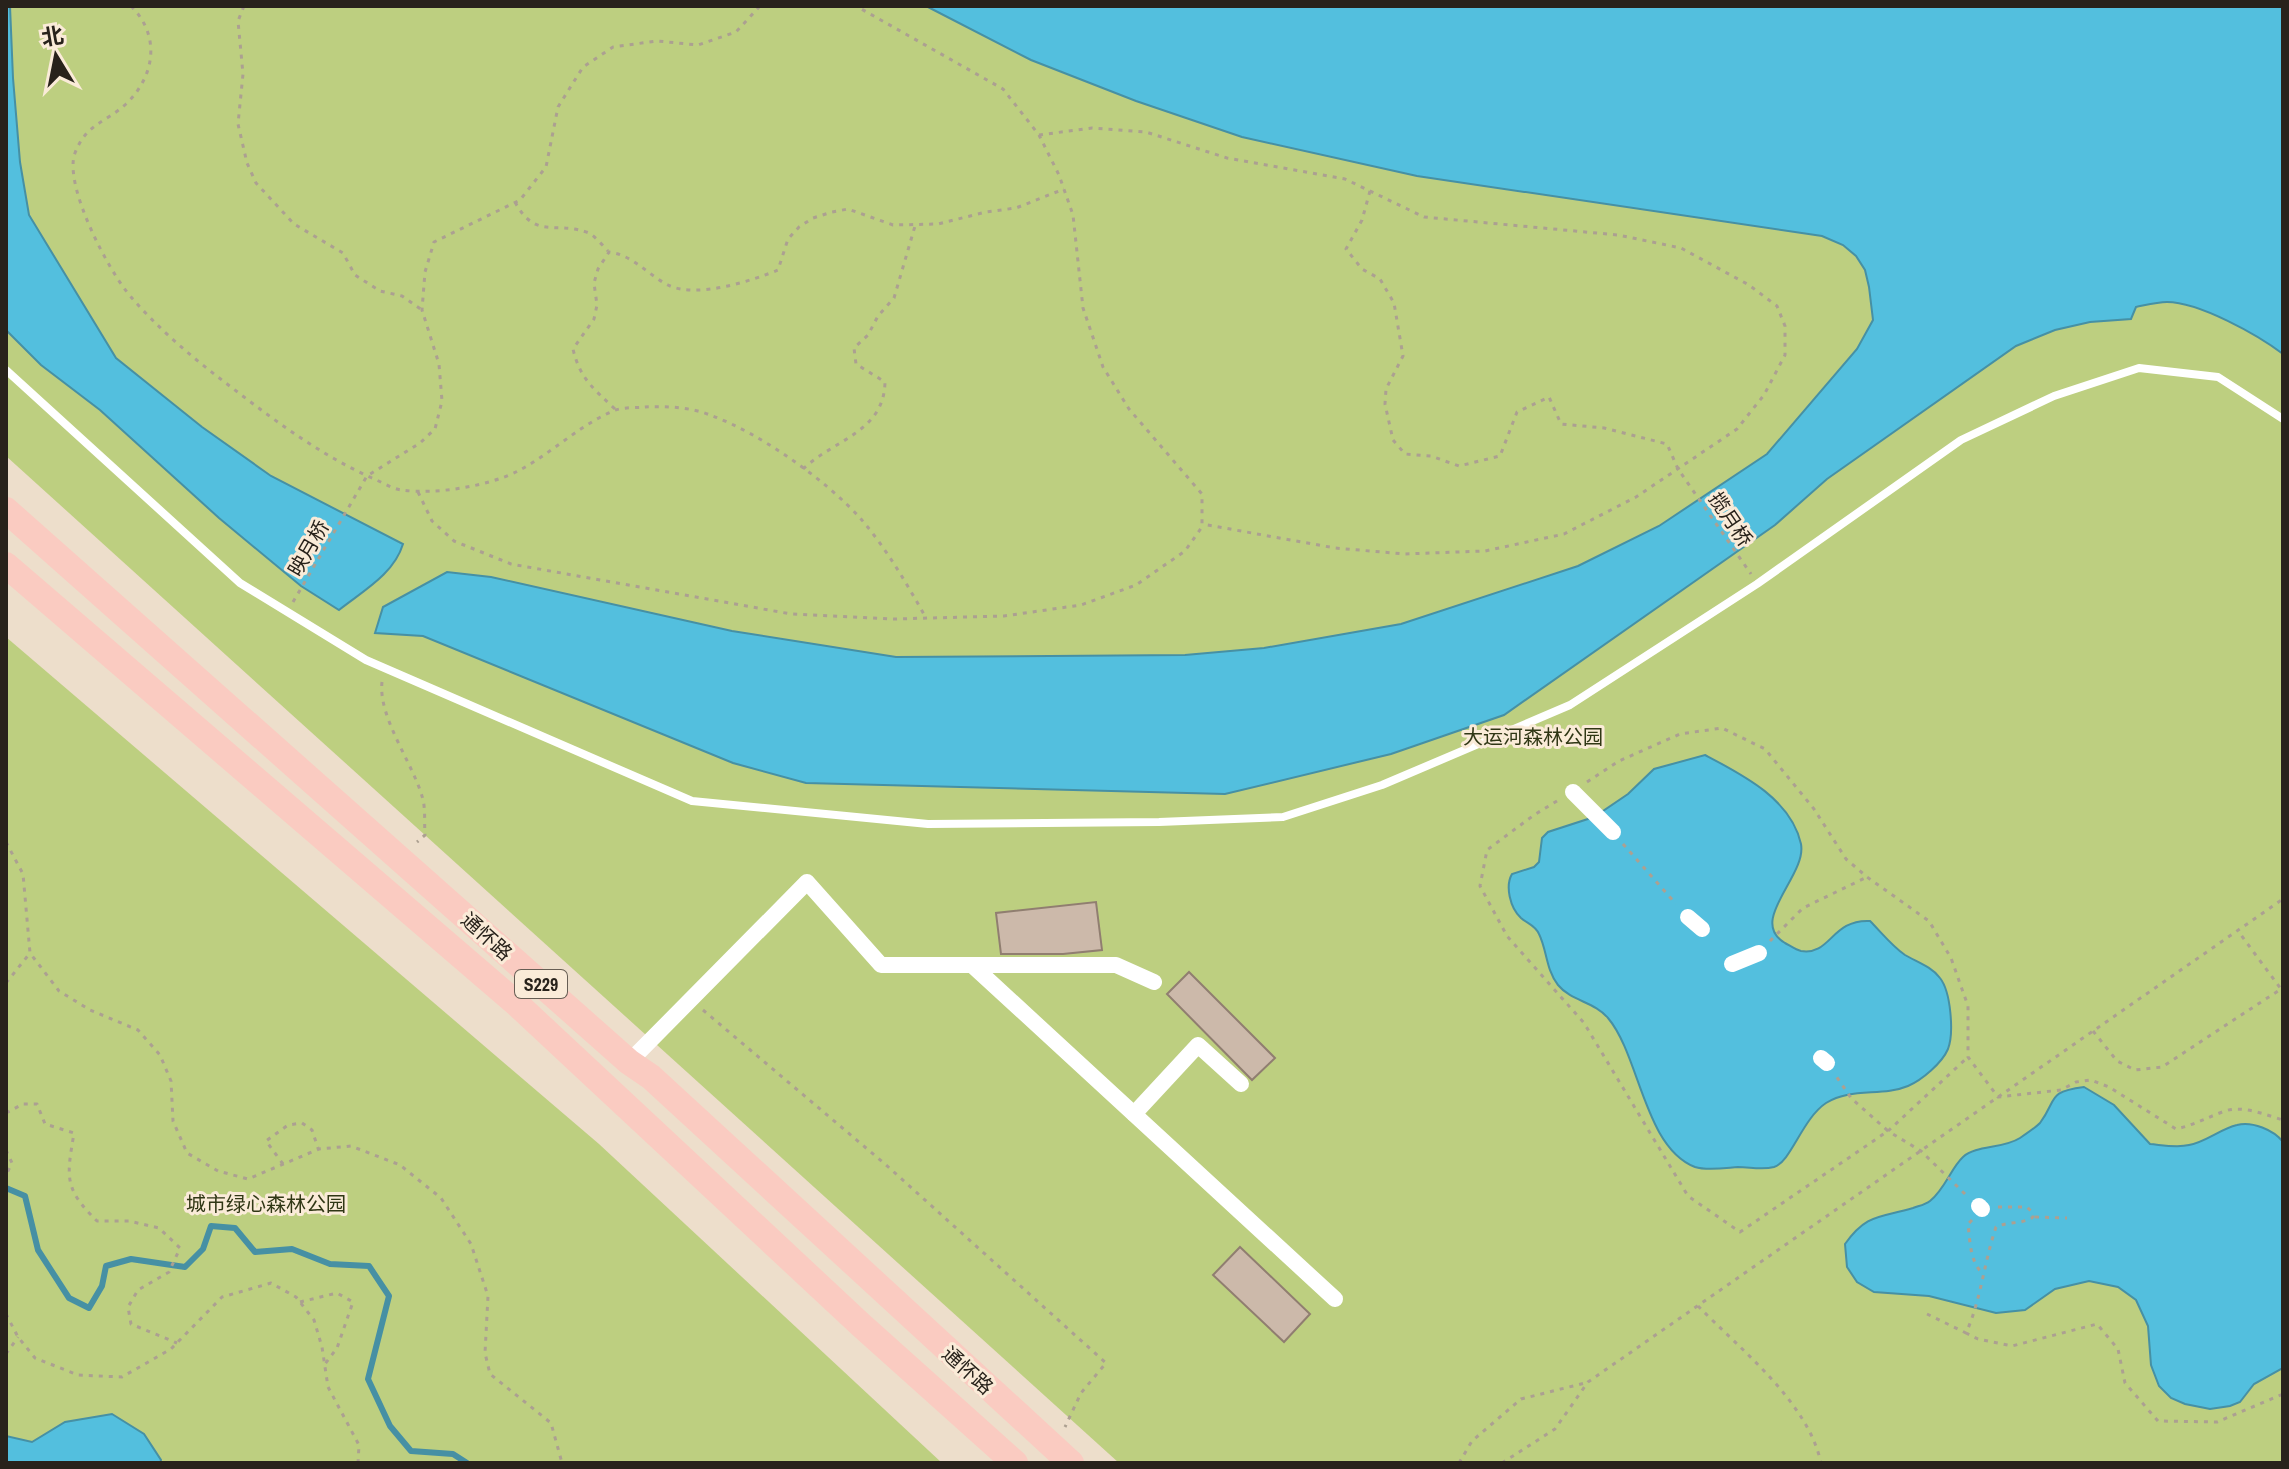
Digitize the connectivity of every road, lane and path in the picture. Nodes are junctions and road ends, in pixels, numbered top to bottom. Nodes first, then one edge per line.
1 (131, 6) edge
2 (244, 6) edge
3 (760, 6) edge
4 (856, 6) edge
5 (1039, 135) junction
6 (1064, 189) junction
7 (1370, 191) junction
8 (515, 202) junction
9 (915, 226) junction
10 (609, 252) junction
11 (422, 310) junction
12 (6, 370) edge
13 (615, 409) junction
14 (2283, 419) edge
15 (803, 469) junction
16 (1678, 469) junction
17 (367, 476) junction
18 (418, 492) junction
19 (6, 510) edge
20 (1202, 524) junction
21 (6, 565) edge
22 (1748, 569) dead end
23 (293, 603) dead end
24 (927, 618) junction
25 (384, 667) junction
26 (1573, 792) dead end
27 (1613, 832) joint
28 (6, 842) edge
29 (400, 859) junction
30 (1867, 877) dead end
31 (2283, 899) edge
32 (1688, 917) joint
33 (1702, 929) dead end
34 (2238, 931) junction
35 (1779, 933) dead end
36 (30, 953) junction
37 (1759, 953) dead end
38 (1732, 964) dead end
39 (972, 965) junction
40 (1154, 982) dead end
41 (6, 983) edge
42 (2282, 991) edge
43 (691, 1000) junction
44 (2093, 1031) junction
45 (1968, 1057) dead end
46 (1824, 1060) dead end
47 (629, 1062) junction
48 (1241, 1084) dead end
49 (1998, 1097) junction
50 (6, 1113) edge
51 (1134, 1114) junction
52 (2283, 1120) edge
53 (1888, 1131) junction
54 (319, 1149) junction
55 (6, 1150) edge
56 (1921, 1151) junction
57 (283, 1164) junction
58 (6, 1175) edge
59 (1981, 1207) junction
60 (2033, 1217) junction
61 (2067, 1218) dead end
62 (1982, 1273) junction
63 (1335, 1299) dead end
64 (300, 1302) junction
65 (1698, 1306) junction
66 (6, 1314) edge
67 (1927, 1314) dead end
68 (1966, 1333) junction
69 (18, 1337) junction
70 (177, 1343) junction
71 (7, 1348) edge
72 (6, 1354) edge
73 (324, 1365) junction
74 (1588, 1382) junction
75 (2283, 1394) edge
76 (1063, 1456) edge
77 (358, 1463) edge
78 (562, 1463) edge
79 (1015, 1463) edge
80 (1459, 1463) edge
81 (1502, 1463) edge
82 (1821, 1463) edge

1 - 17 path
2 - 11 path
3 - 8 path
4 - 5 path
5 - 6 path
5 - 7 path
6 - 9 path
6 - 20 path
7 - 16 path
7 - 16 path, 揽月桥
8 - 10 path
8 - 11 path
9 - 10 path
9 - 15 path
10 - 13 path
11 - 17 path
12 - 25 lane
13 - 15 path
13 - 18 path
14 - 25 lane
15 - 24 path
16 - 20 path
16 - 22 path, 揽月桥
17 - 18 path
17 - 23 path, 映月桥
18 - 24 path
19 - 29 main road, 通怀路 / S229
20 - 24 path
21 - 79 main road, 通怀路 / S229
25 - 29 path
26 - 27 street
27 - 32 path
28 - 36 path
29 - 47 main road, 通怀路 / S229
30 - 35 path
31 - 34 path
32 - 33 street
34 - 42 path
34 - 44 path
36 - 41 path
36 - 57 path
37 - 38 street
39 - 40 street
39 - 43 street
39 - 51 street
42 - 44 path
43 - 47 street
43 - 76 path
44 - 49 path
45 - 53 path
46 - 53 path
47 - 76 main road, 通怀路 / S229
48 - 51 street
49 - 52 path
49 - 56 path
50 - 70 path
51 - 63 street
53 - 56 path
54 - 57 path
54 - 57 path
54 - 78 path
55 - 58 path
56 - 59 path
56 - 65 path
59 - 60 path
59 - 62 path
60 - 61 path
60 - 62 path
62 - 68 path
64 - 70 path
64 - 73 path
64 - 73 path
65 - 74 path
65 - 82 path
66 - 69 path
67 - 68 path
68 - 75 path
69 - 70 path
69 - 71 path
71 - 72 path
73 - 77 path
74 - 80 path
74 - 81 path

